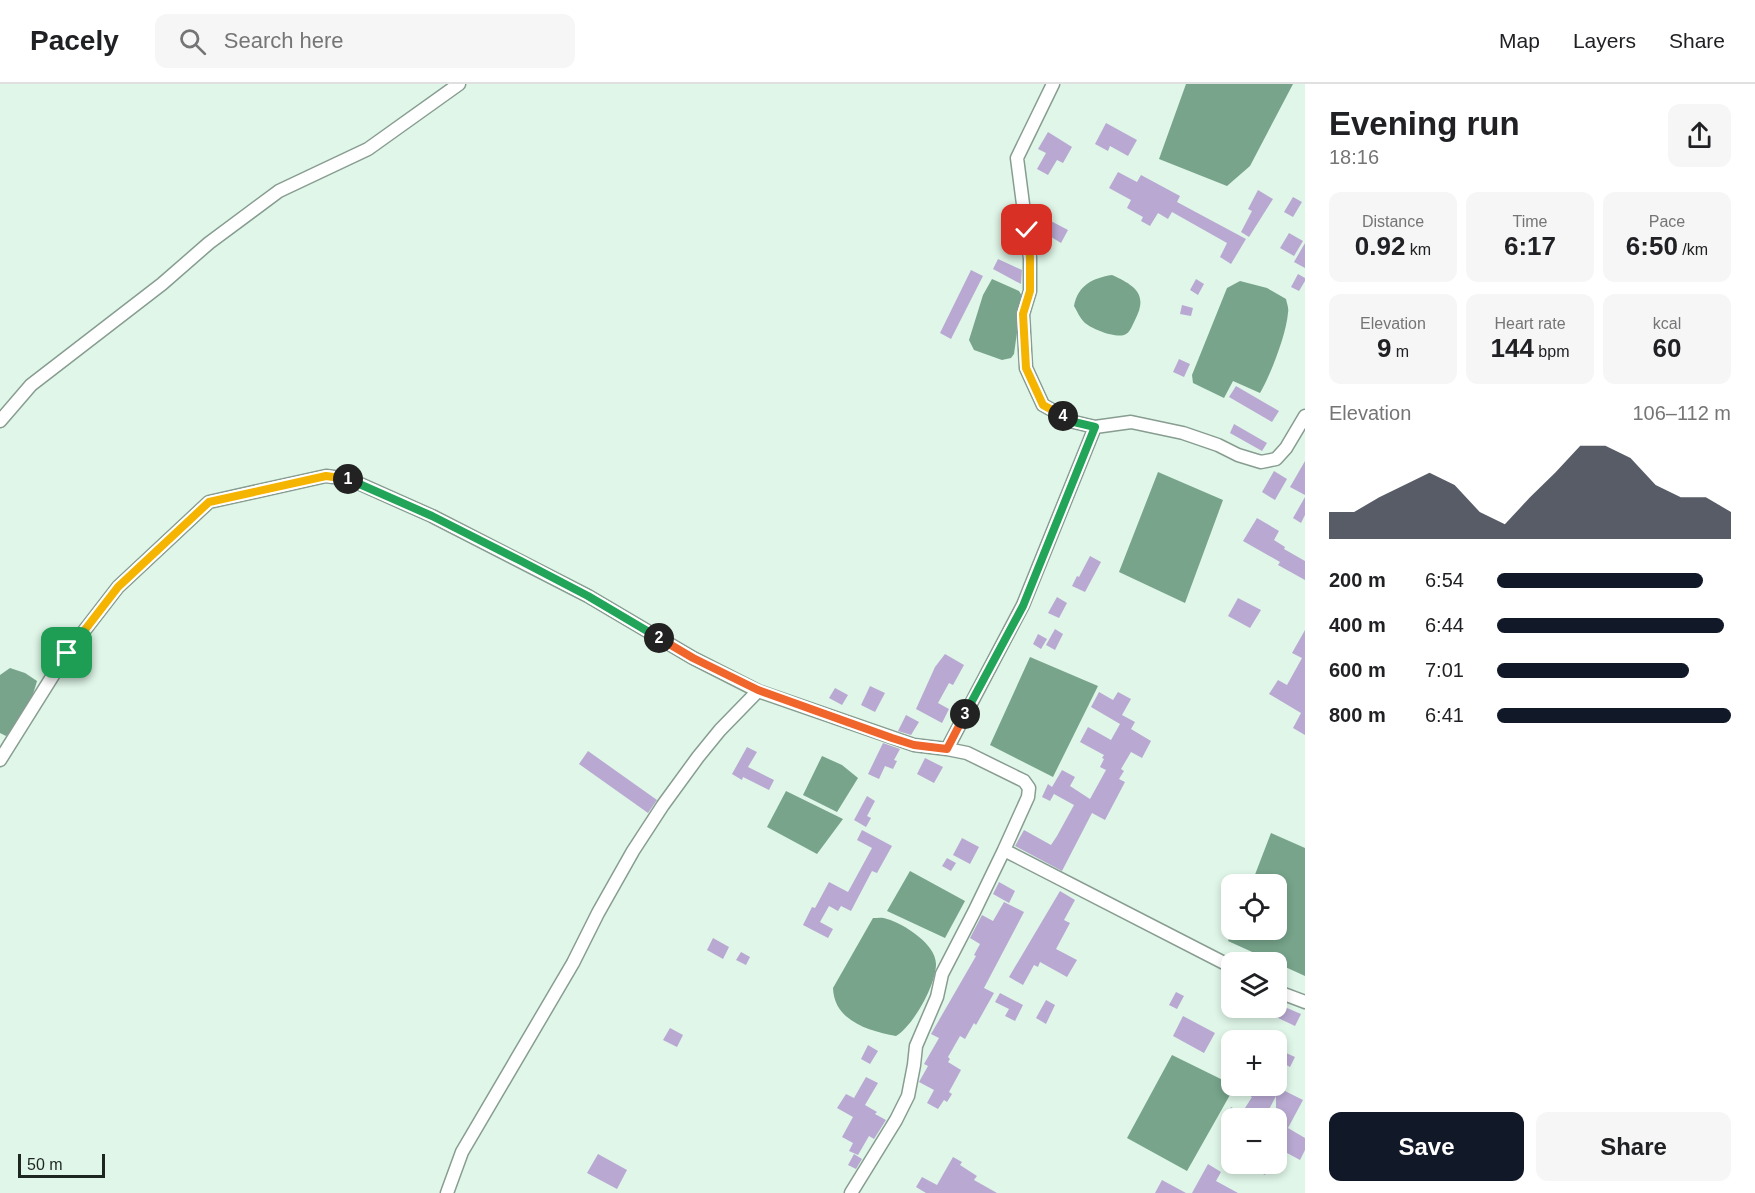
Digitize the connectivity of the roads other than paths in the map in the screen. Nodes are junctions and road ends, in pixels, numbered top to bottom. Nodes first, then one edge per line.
1 (459, 84) edge
2 (1053, 84) edge
3 (1305, 416) edge
4 (0, 421) edge
5 (1095, 427) junction
6 (758, 690) junction
7 (947, 749) junction
8 (0, 760) edge
9 (1004, 850) junction
10 (1221, 961) edge
11 (1287, 995) edge
12 (1305, 1002) edge
13 (447, 1193) edge
14 (851, 1193) edge

1 - 4 street
2 - 5 street
3 - 5 street
5 - 7 street
6 - 7 street
6 - 8 street
6 - 13 street
7 - 9 street
9 - 10 street
9 - 14 street
11 - 12 street

